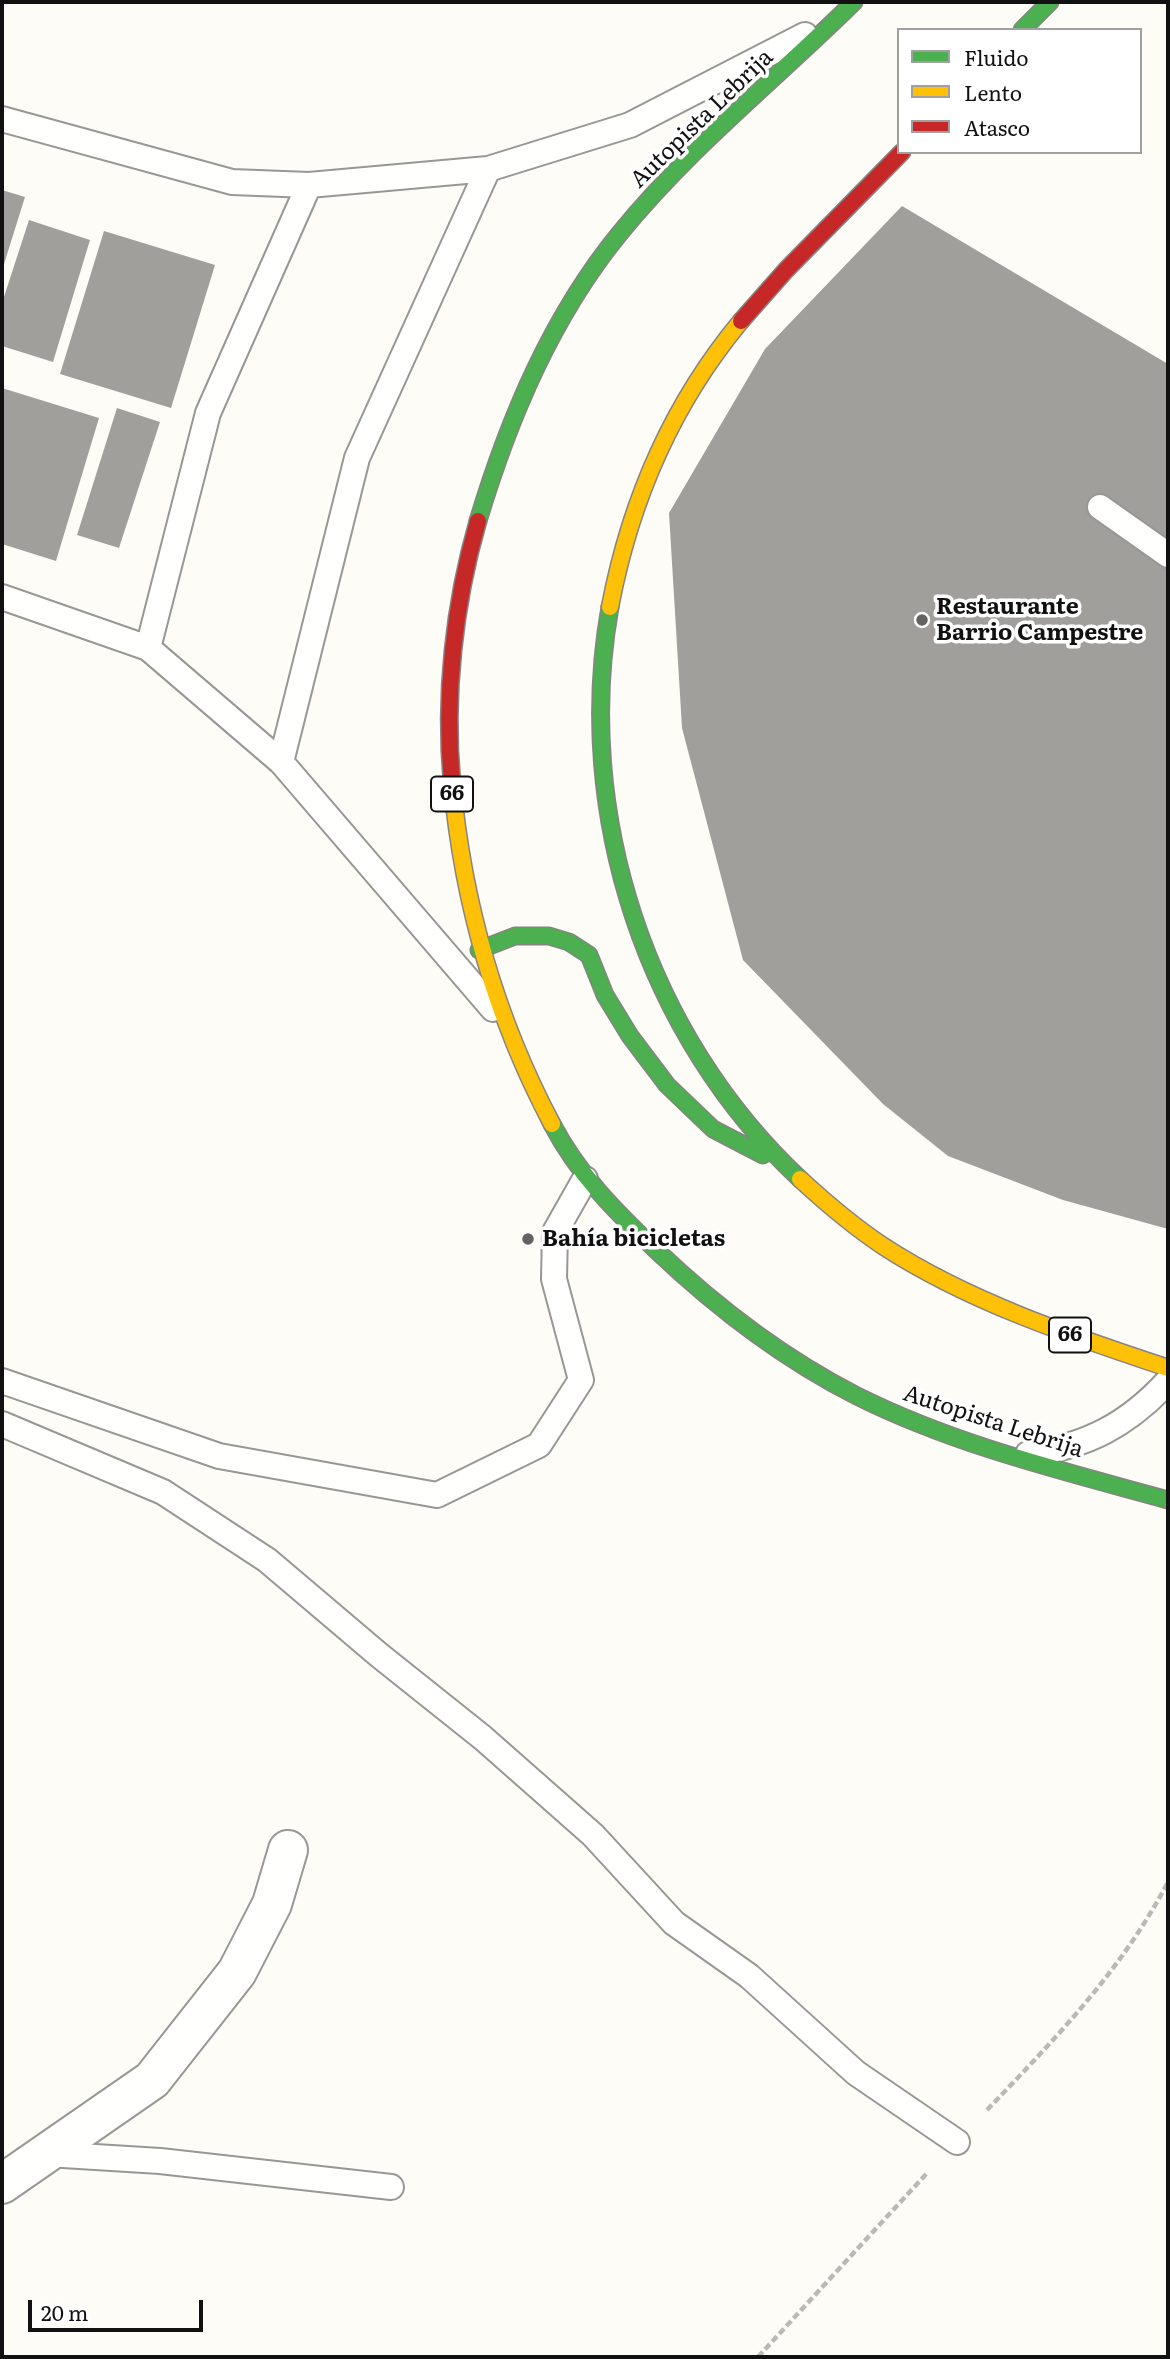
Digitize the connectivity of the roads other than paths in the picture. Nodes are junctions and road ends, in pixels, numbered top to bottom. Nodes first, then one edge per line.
1 (1050, 2) edge
2 (845, 10) edge
3 (1024, 28) edge
4 (2, 119) edge
5 (900, 154) edge
6 (488, 169) junction
7 (309, 186) junction
8 (1100, 508) dead end
9 (1168, 555) edge
10 (2, 597) edge
11 (148, 648) junction
12 (281, 762) junction
13 (479, 950) junction
14 (503, 1021) junction
15 (789, 1170) junction
16 (585, 1179) junction
17 (1168, 1368) edge
18 (2, 1381) edge
19 (1168, 1381) edge
20 (2, 1424) edge
21 (1013, 1456) junction
22 (1168, 1500) edge
23 (288, 1850) dead end
24 (957, 2142) dead end
25 (47, 2154) junction
26 (2, 2184) edge
27 (391, 2187) dead end

1 - 3 highway
2 - 6 lane
2 - 13 highway, Autopista Lebrija / 66
4 - 7 lane
5 - 15 highway, 66
6 - 7 lane
6 - 12 lane
7 - 11 lane
8 - 9 lane
10 - 11 lane
11 - 12 lane
12 - 14 lane
13 - 14 highway, Autopista Lebrija / 66
13 - 15 highway
14 - 16 highway, Autopista Lebrija / 66
15 - 17 highway, 66
16 - 18 lane
16 - 21 highway, Autopista Lebrija / 66
19 - 21 lane
20 - 24 lane
21 - 22 highway, Autopista Lebrija / 66
23 - 25 street
25 - 26 street
25 - 27 lane

